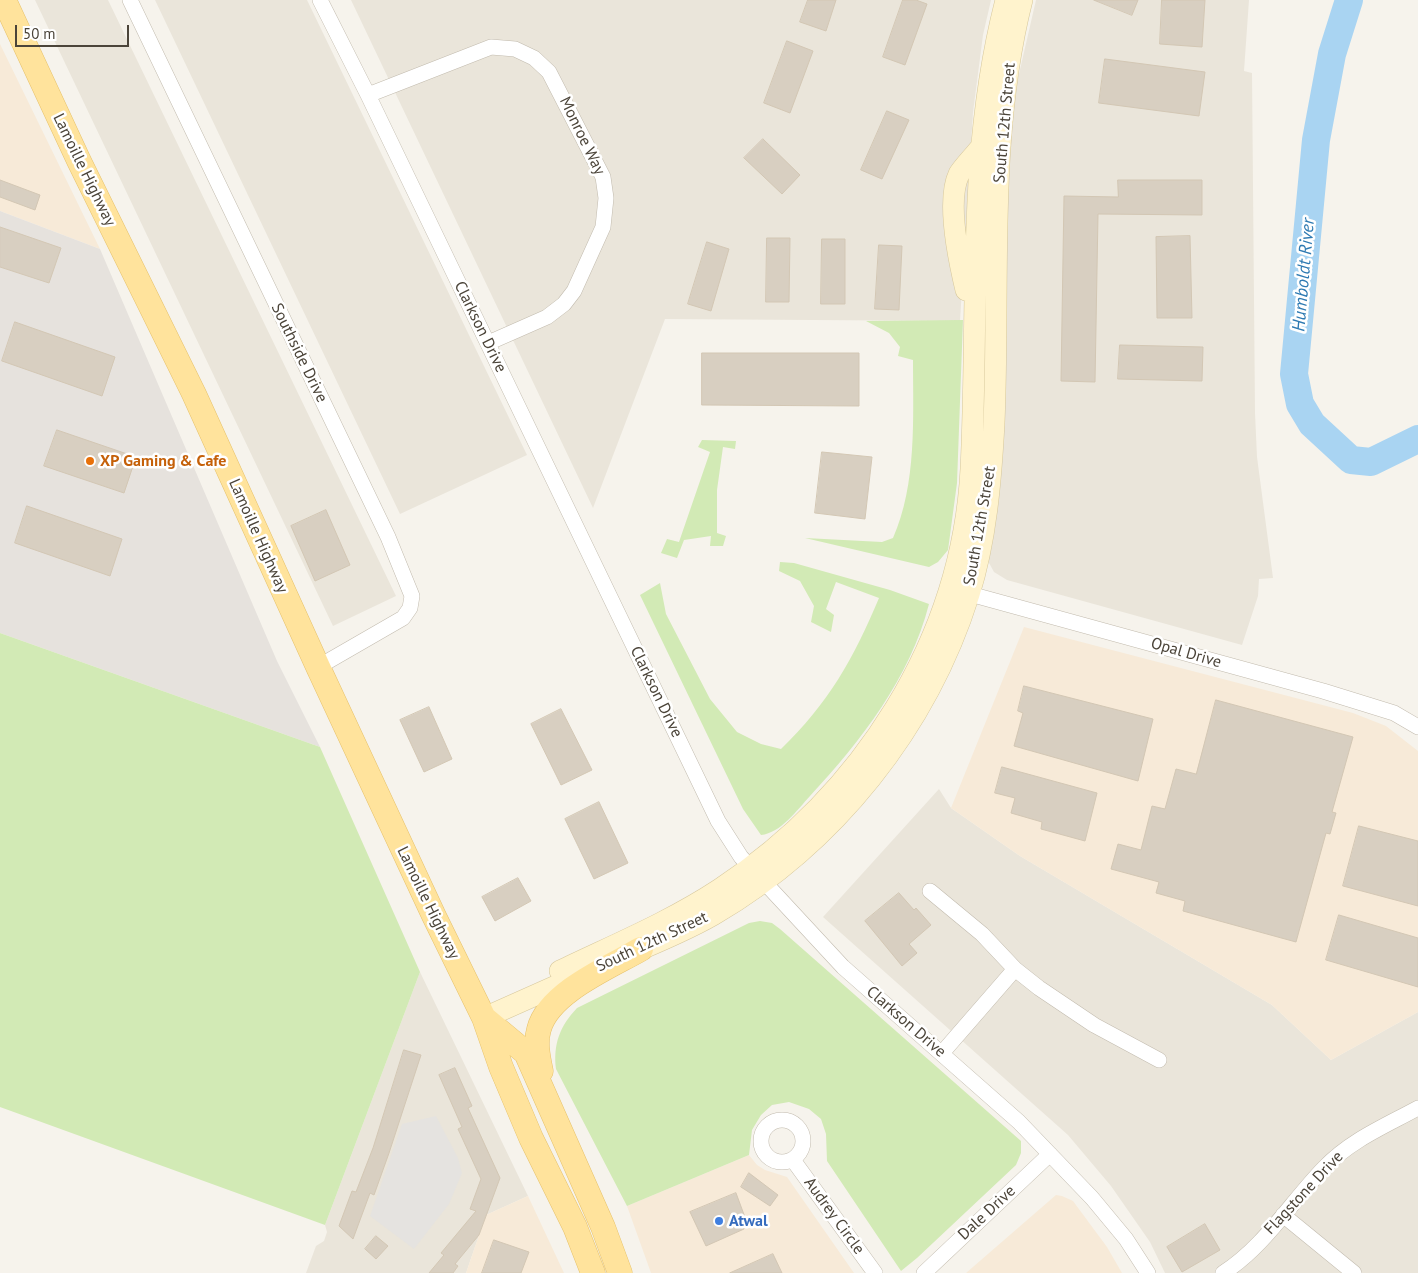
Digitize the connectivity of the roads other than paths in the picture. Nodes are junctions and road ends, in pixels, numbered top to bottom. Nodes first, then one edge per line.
1 (4, 0) edge
2 (130, 0) edge
3 (320, 0) edge
4 (1006, 0) edge
5 (1022, 0) edge
6 (368, 96) junction
7 (488, 343) junction
8 (960, 591) junction
9 (318, 667) junction
10 (1418, 727) edge
11 (757, 874) junction
12 (930, 891) dead end
13 (641, 949) junction
14 (1015, 969) junction
15 (482, 1013) junction
16 (942, 1053) junction
17 (1159, 1060) dead end
18 (1418, 1108) edge
19 (569, 1153) junction
20 (1050, 1154) junction
21 (793, 1160) dead end
22 (1283, 1215) junction
23 (593, 1273) edge
24 (620, 1273) edge
25 (875, 1273) edge
26 (924, 1273) edge
27 (1148, 1273) edge
28 (1223, 1273) edge
29 (1354, 1273) edge

1 - 9 main road, Lamoille Highway
2 - 9 street, Southside Drive
3 - 6 street, Clarkson Drive
4 - 8 main road, South 12th Street
5 - 8 main road, South 12th Street
6 - 7 street, Clarkson Drive
6 - 7 street, Monroe Way
7 - 11 street, Clarkson Drive
8 - 10 street, Opal Drive
8 - 11 main road, South 12th Street
9 - 15 main road, Lamoille Highway
11 - 13 main road, South 12th Street
11 - 15 main road, South 12th Street
11 - 16 street, Clarkson Drive
12 - 14 street
13 - 15 main road, South 12th Street
13 - 19 main road
14 - 16 street
14 - 17 street
15 - 19 main road, Lamoille Highway
15 - 23 main road, Lamoille Highway
16 - 20 street, Clarkson Drive
18 - 22 street, Flagstone Drive
19 - 24 main road, Lamoille Highway
20 - 26 street, Dale Drive
20 - 27 street, Clarkson Drive
21 - 25 street, Audrey Circle
22 - 28 street, Flagstone Drive
22 - 29 street

